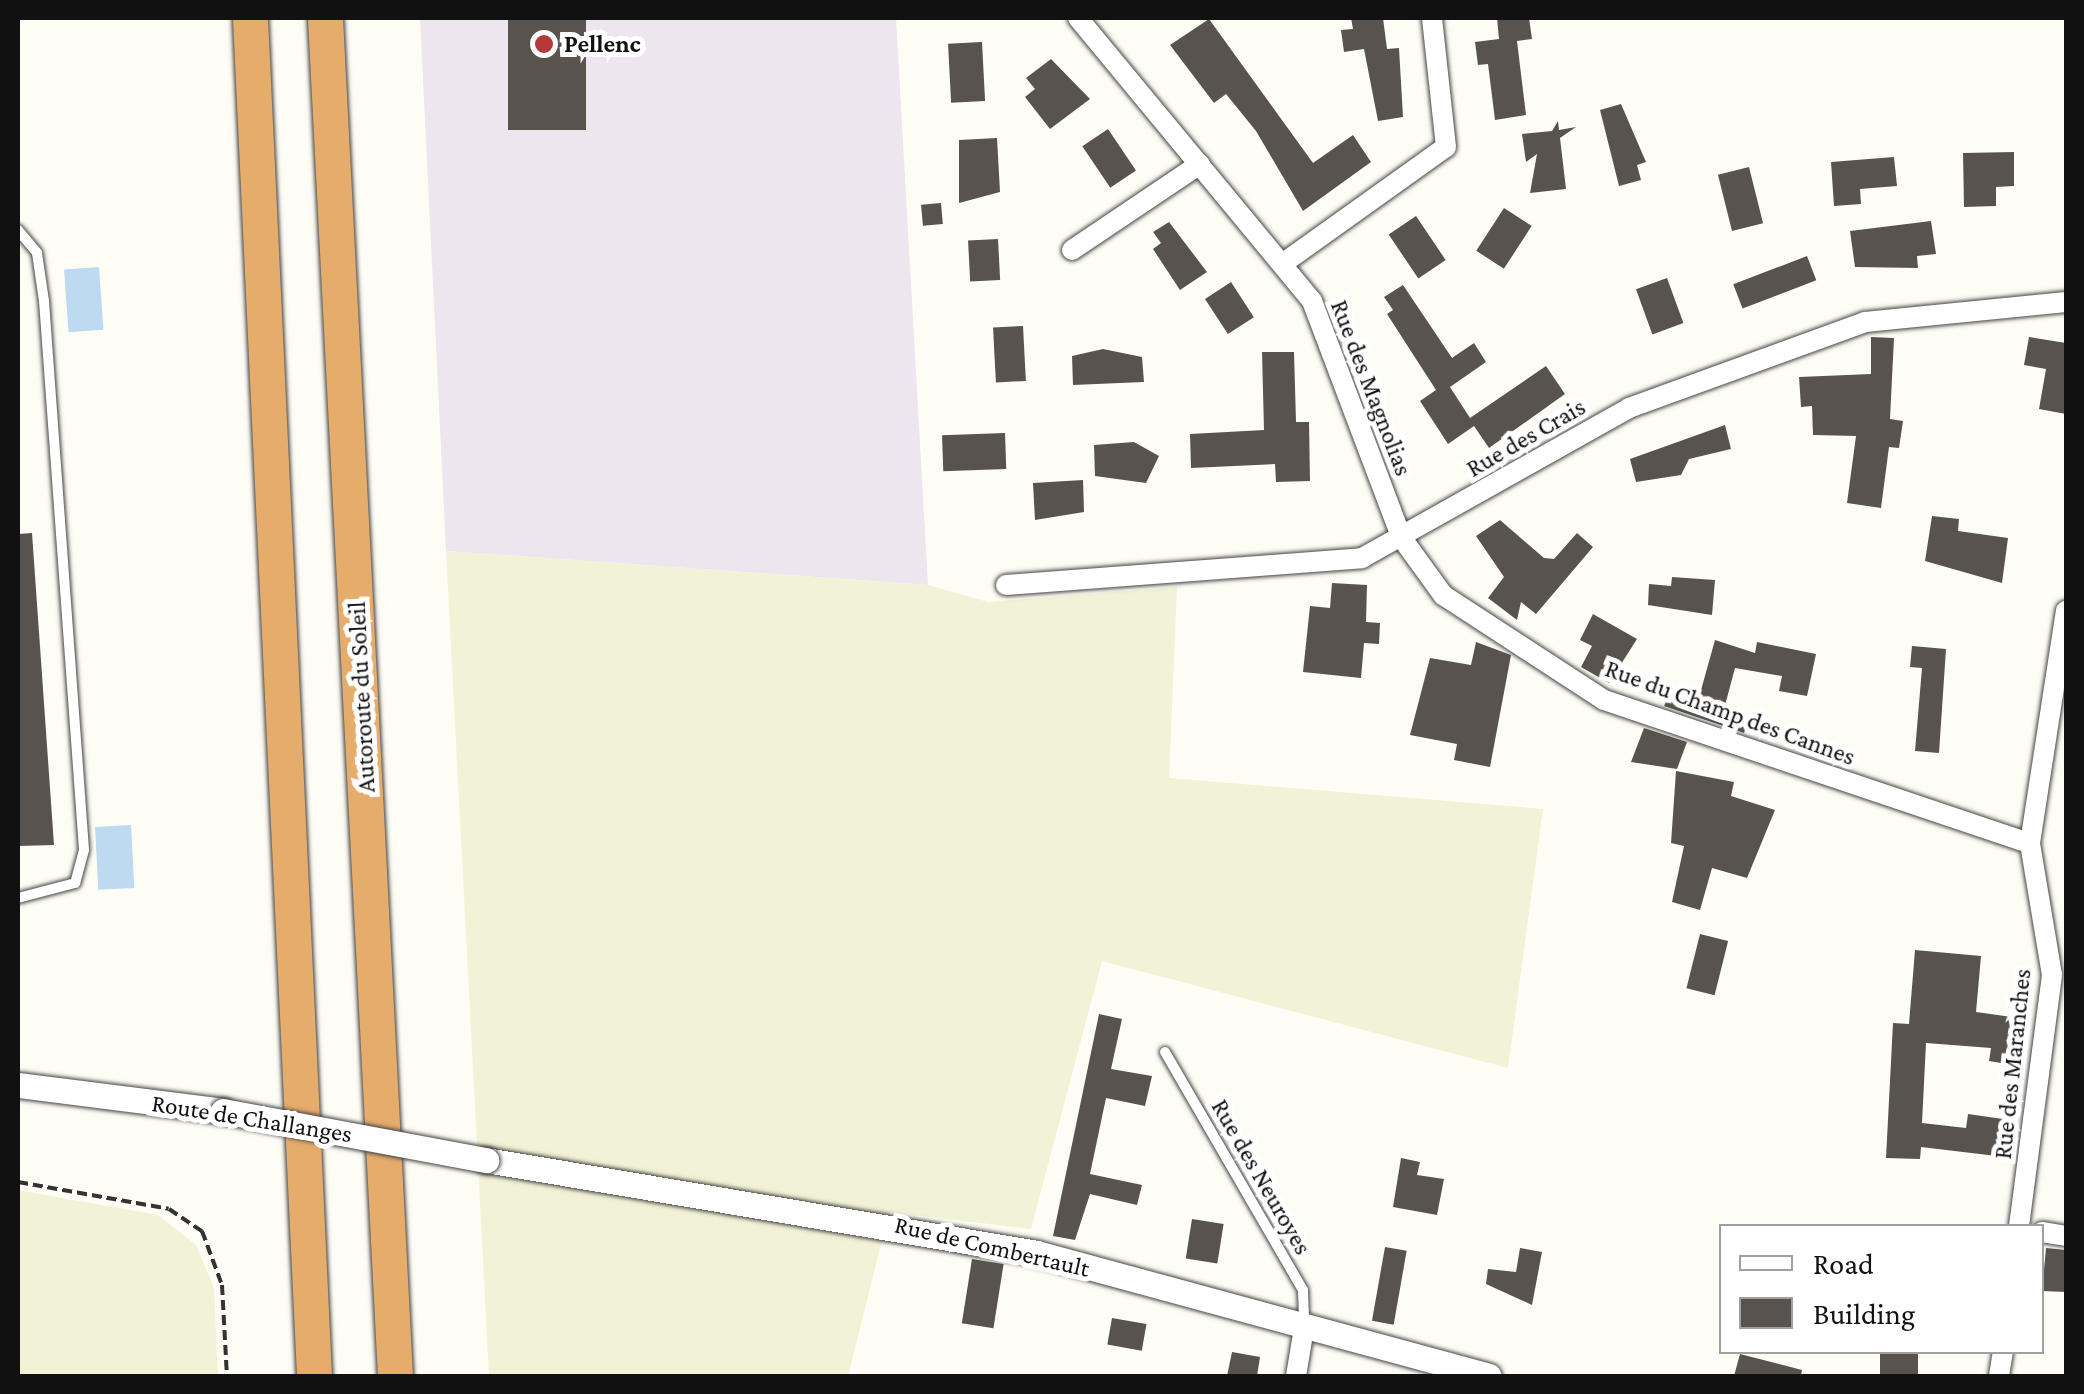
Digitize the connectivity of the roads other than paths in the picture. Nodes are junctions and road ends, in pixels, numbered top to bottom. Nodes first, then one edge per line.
1 (250, 18) edge
2 (325, 18) edge
3 (1078, 18) edge
4 (1432, 18) edge
5 (1200, 164) junction
6 (18, 230) edge
7 (1072, 250) dead end
8 (1282, 264) junction
9 (2066, 302) edge
10 (1401, 537) junction
11 (1006, 585) dead end
12 (2066, 610) edge
13 (2030, 843) junction
14 (18, 898) edge
15 (2059, 977) edge
16 (1165, 1052) dead end
17 (18, 1084) edge
18 (486, 1160) joint
19 (2019, 1224) edge
20 (1304, 1328) junction
21 (314, 1376) edge
22 (396, 1376) edge
23 (1296, 1376) edge
24 (1489, 1376) edge

1 - 21 highway
2 - 22 highway, Autoroute du Soleil
3 - 5 street, Rue des Magnolias
4 - 8 street
5 - 7 street
5 - 8 street, Rue des Magnolias
6 - 14 lane
8 - 10 street, Rue des Magnolias
9 - 10 street, Rue des Crais
10 - 11 street, Rue des Crais
10 - 13 street, Rue du Champ des Cannes
12 - 13 street, Rue des Maranches
13 - 15 street, Rue des Maranches
15 - 19 street, Rue des Maranches
16 - 20 lane, Rue des Neuroyes
17 - 18 street, Route de Challanges, bridge
18 - 20 street, Rue de Combertault
20 - 23 street
20 - 24 street, Rue de Combertault

